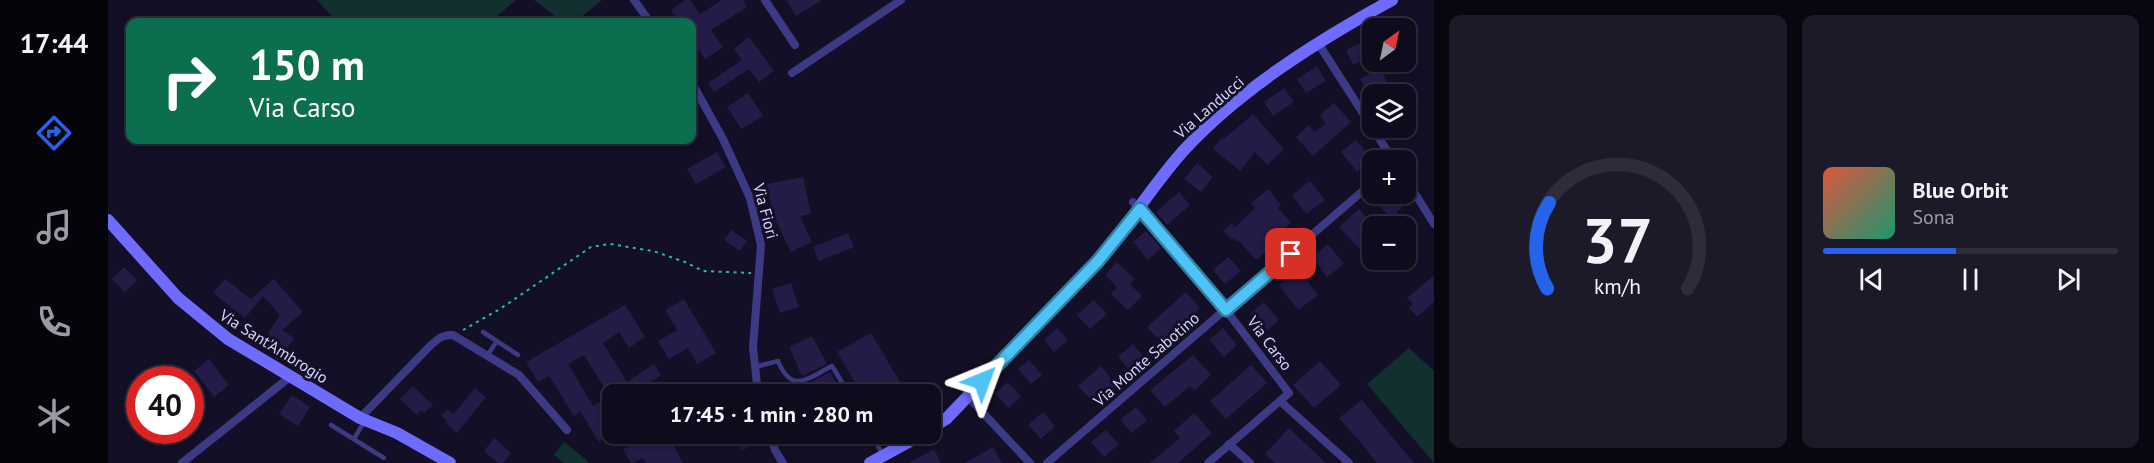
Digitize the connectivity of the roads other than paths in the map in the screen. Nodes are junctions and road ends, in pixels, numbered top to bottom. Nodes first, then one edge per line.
1 (634, 0) edge
2 (765, 0) edge
3 (901, 0) edge
4 (1392, 0) edge
5 (647, 18) edge
6 (1318, 43) junction
7 (795, 45) dead end
8 (792, 73) dead end
9 (696, 90) edge
10 (1388, 150) edge
11 (1362, 192) edge
12 (1416, 195) edge
13 (1136, 205) junction
14 (108, 220) edge
15 (1434, 224) edge
16 (1226, 310) junction
17 (483, 332) dead end
18 (497, 341) junction
19 (518, 355) dead end
20 (487, 356) junction
21 (755, 367) junction
22 (290, 377) junction
23 (757, 384) edge
24 (843, 384) edge
25 (968, 397) junction
26 (1280, 400) junction
27 (363, 419) junction
28 (941, 423) edge
29 (331, 425) dead end
30 (567, 430) dead end
31 (354, 439) junction
32 (773, 444) edge
33 (877, 444) edge
34 (904, 444) edge
35 (1229, 444) junction
36 (884, 455) junction
37 (384, 458) dead end
38 (182, 463) edge
39 (450, 463) edge
40 (783, 463) edge
41 (870, 463) edge
42 (1030, 463) edge
43 (1047, 463) edge
44 (1208, 463) edge
45 (1250, 463) edge
46 (1349, 463) edge

1 - 5 street
2 - 7 street
3 - 8 street
4 - 6 street, Via Landucci
6 - 10 street
6 - 13 street, Via Landucci
9 - 21 street, Via Fiori
11 - 16 street, Via Monte Sabotino
12 - 15 street
13 - 16 street, Via Carso
13 - 25 street, Via Landucci
14 - 22 street, Via Sant'Ambrogio
16 - 26 street, Via Carso
16 - 43 street, Via Monte Sabotino
17 - 18 lane
18 - 19 lane
18 - 20 lane
20 - 27 street
20 - 30 street
21 - 23 street, Via Fiori
21 - 24 lane
22 - 27 street, Via Sant'Ambrogio
22 - 38 street
25 - 28 street, Via Landucci
25 - 42 street
26 - 35 street
26 - 46 street
27 - 31 lane
27 - 39 street, Via Sant'Ambrogio
29 - 31 lane
31 - 37 lane
32 - 40 street
33 - 36 lane
34 - 36 street
35 - 44 street
35 - 45 street
36 - 41 street

